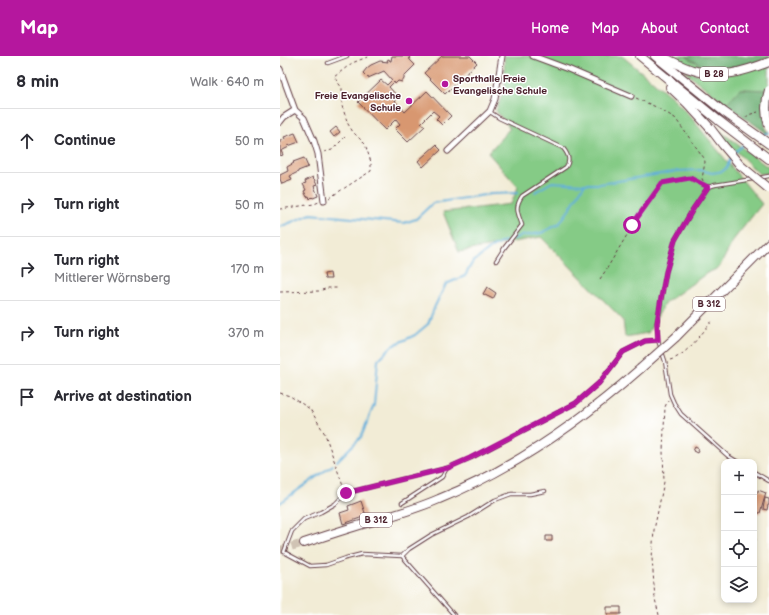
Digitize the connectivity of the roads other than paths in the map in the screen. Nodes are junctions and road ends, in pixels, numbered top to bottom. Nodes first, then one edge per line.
1 (347, 56) edge
2 (502, 56) edge
3 (533, 56) edge
4 (640, 56) edge
5 (655, 56) edge
6 (661, 56) edge
7 (769, 62) edge
8 (328, 63) dead end
9 (651, 66) junction
10 (280, 69) edge
11 (769, 89) edge
12 (631, 96) road end
13 (296, 110) junction
14 (490, 111) junction
15 (280, 122) edge
16 (769, 126) edge
17 (769, 144) edge
18 (448, 151) dead end
19 (769, 159) edge
20 (769, 176) edge
21 (769, 189) edge
22 (324, 201) road end
23 (769, 242) edge
24 (496, 261) dead end
25 (658, 340) junction
26 (733, 459) edge
27 (448, 468) junction
28 (757, 474) edge
29 (769, 481) edge
30 (545, 491) dead end
31 (402, 503) dead end
32 (304, 543) tunnel mouth
33 (402, 556) junction
34 (454, 615) edge

1 - 8 lane
2 - 14 street
3 - 12 street
4 - 9 main road
5 - 17 main road, B 28
6 - 7 main road, B 28
9 - 19 main road
9 - 21 main road, bridge
10 - 13 street
11 - 16 main road, bridge
13 - 15 street
13 - 22 street
14 - 18 street
14 - 24 lane
20 - 25 lane
23 - 32 main road, B 312, bridge
25 - 26 lane
25 - 27 lane
27 - 31 lane
27 - 33 lane
28 - 29 lane
30 - 33 lane
33 - 34 lane

